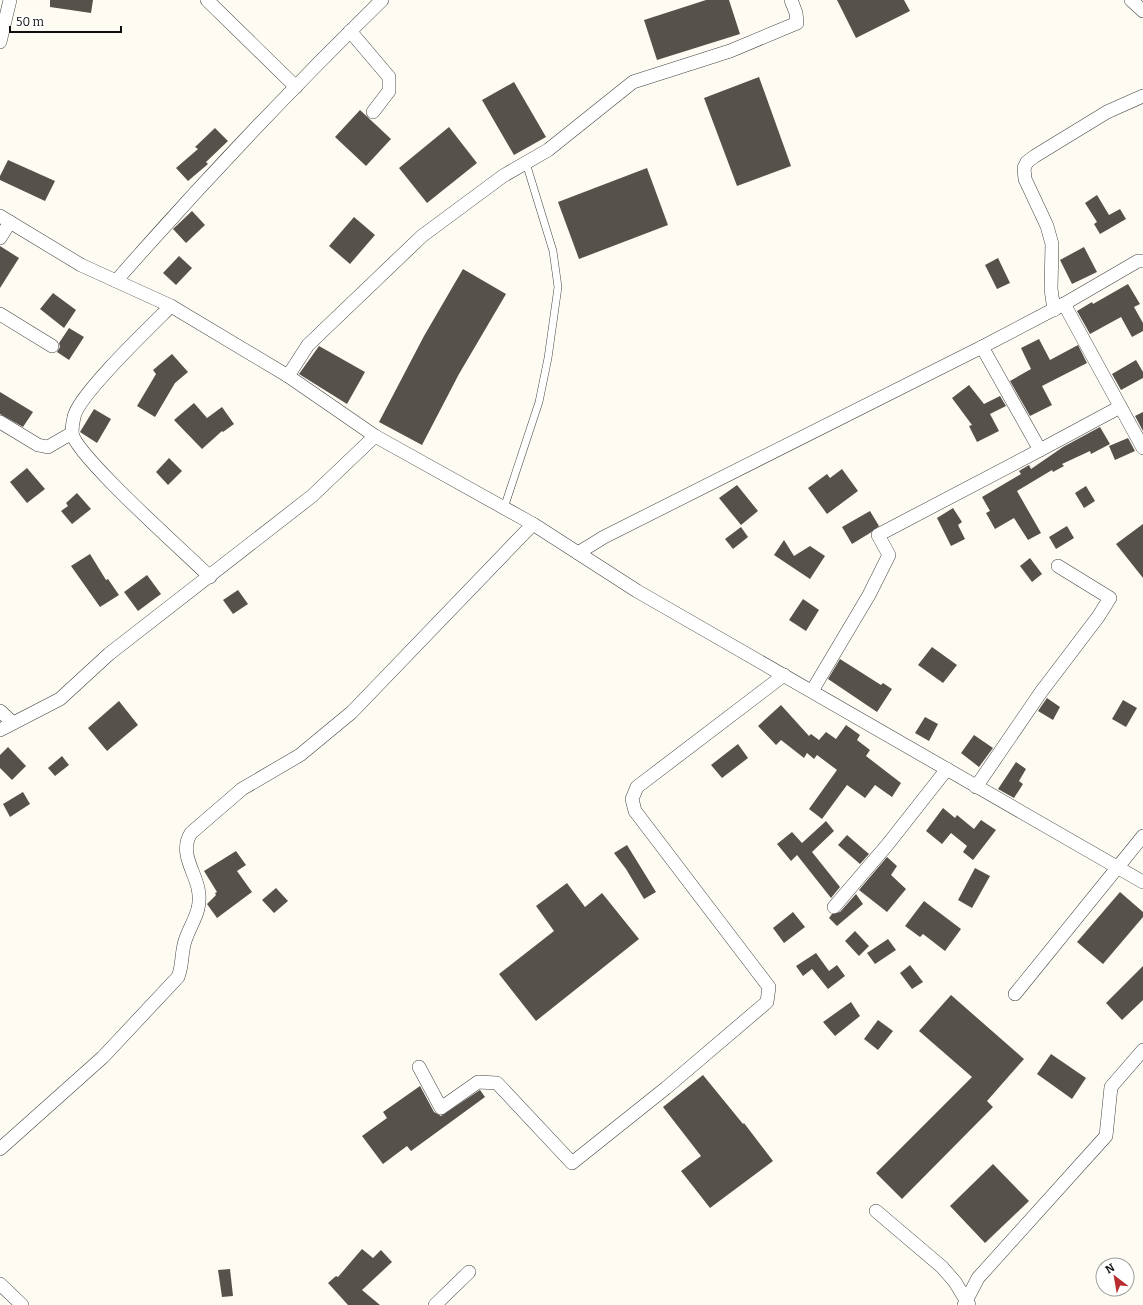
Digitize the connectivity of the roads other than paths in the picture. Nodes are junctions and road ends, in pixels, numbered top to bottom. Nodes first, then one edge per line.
1 (10, 0) edge
2 (207, 0) edge
3 (382, 0) edge
4 (791, 0) edge
5 (1131, 0) edge
6 (1143, 11) edge
7 (350, 31) junction
8 (0, 42) edge
9 (296, 87) junction
10 (1143, 96) edge
11 (373, 112) dead end
12 (526, 163) junction
13 (5, 219) edge
14 (0, 238) edge
15 (1143, 262) edge
16 (116, 281) junction
17 (171, 306) junction
18 (1059, 307) junction
19 (0, 314) edge
20 (52, 346) dead end
21 (982, 347) junction
22 (288, 376) junction
23 (1120, 407) junction
24 (0, 422) edge
25 (72, 433) junction
26 (375, 436) junction
27 (1143, 448) edge
28 (1040, 450) junction
29 (504, 508) junction
30 (533, 524) junction
31 (578, 553) junction
32 (1058, 566) dead end
33 (210, 577) junction
34 (784, 675) junction
35 (812, 691) junction
36 (0, 711) edge
37 (12, 723) junction
38 (0, 730) edge
39 (947, 769) junction
40 (976, 787) junction
41 (1143, 836) edge
42 (1116, 867) junction
43 (1143, 882) edge
44 (834, 907) dead end
45 (1015, 994) dead end
46 (1143, 1050) edge
47 (419, 1067) dead end
48 (0, 1149) edge
49 (876, 1211) dead end
50 (469, 1272) dead end
51 (0, 1284) edge
52 (966, 1304) edge
53 (22, 1305) edge
54 (435, 1305) edge

1 - 8 street
2 - 9 street
3 - 7 street
4 - 12 street
5 - 6 street
7 - 9 street
7 - 11 street
9 - 16 street
10 - 18 street
12 - 22 street
12 - 29 lane
13 - 14 street
13 - 16 street
15 - 18 street
16 - 17 street
17 - 22 street
17 - 25 street
18 - 21 street
18 - 23 street
19 - 20 street
21 - 28 street
21 - 31 street
22 - 26 street
23 - 27 street
23 - 28 street
24 - 25 street
25 - 33 street
26 - 29 street
26 - 33 street
28 - 35 street
29 - 30 street
30 - 31 street
30 - 48 street
31 - 34 street
32 - 40 street
33 - 37 street
34 - 35 street
34 - 47 street
35 - 39 street
36 - 37 street
37 - 38 street
39 - 40 street
39 - 44 street
40 - 42 street
41 - 42 street
42 - 43 street
42 - 45 street
46 - 52 street
49 - 52 street
50 - 54 street
51 - 53 street

